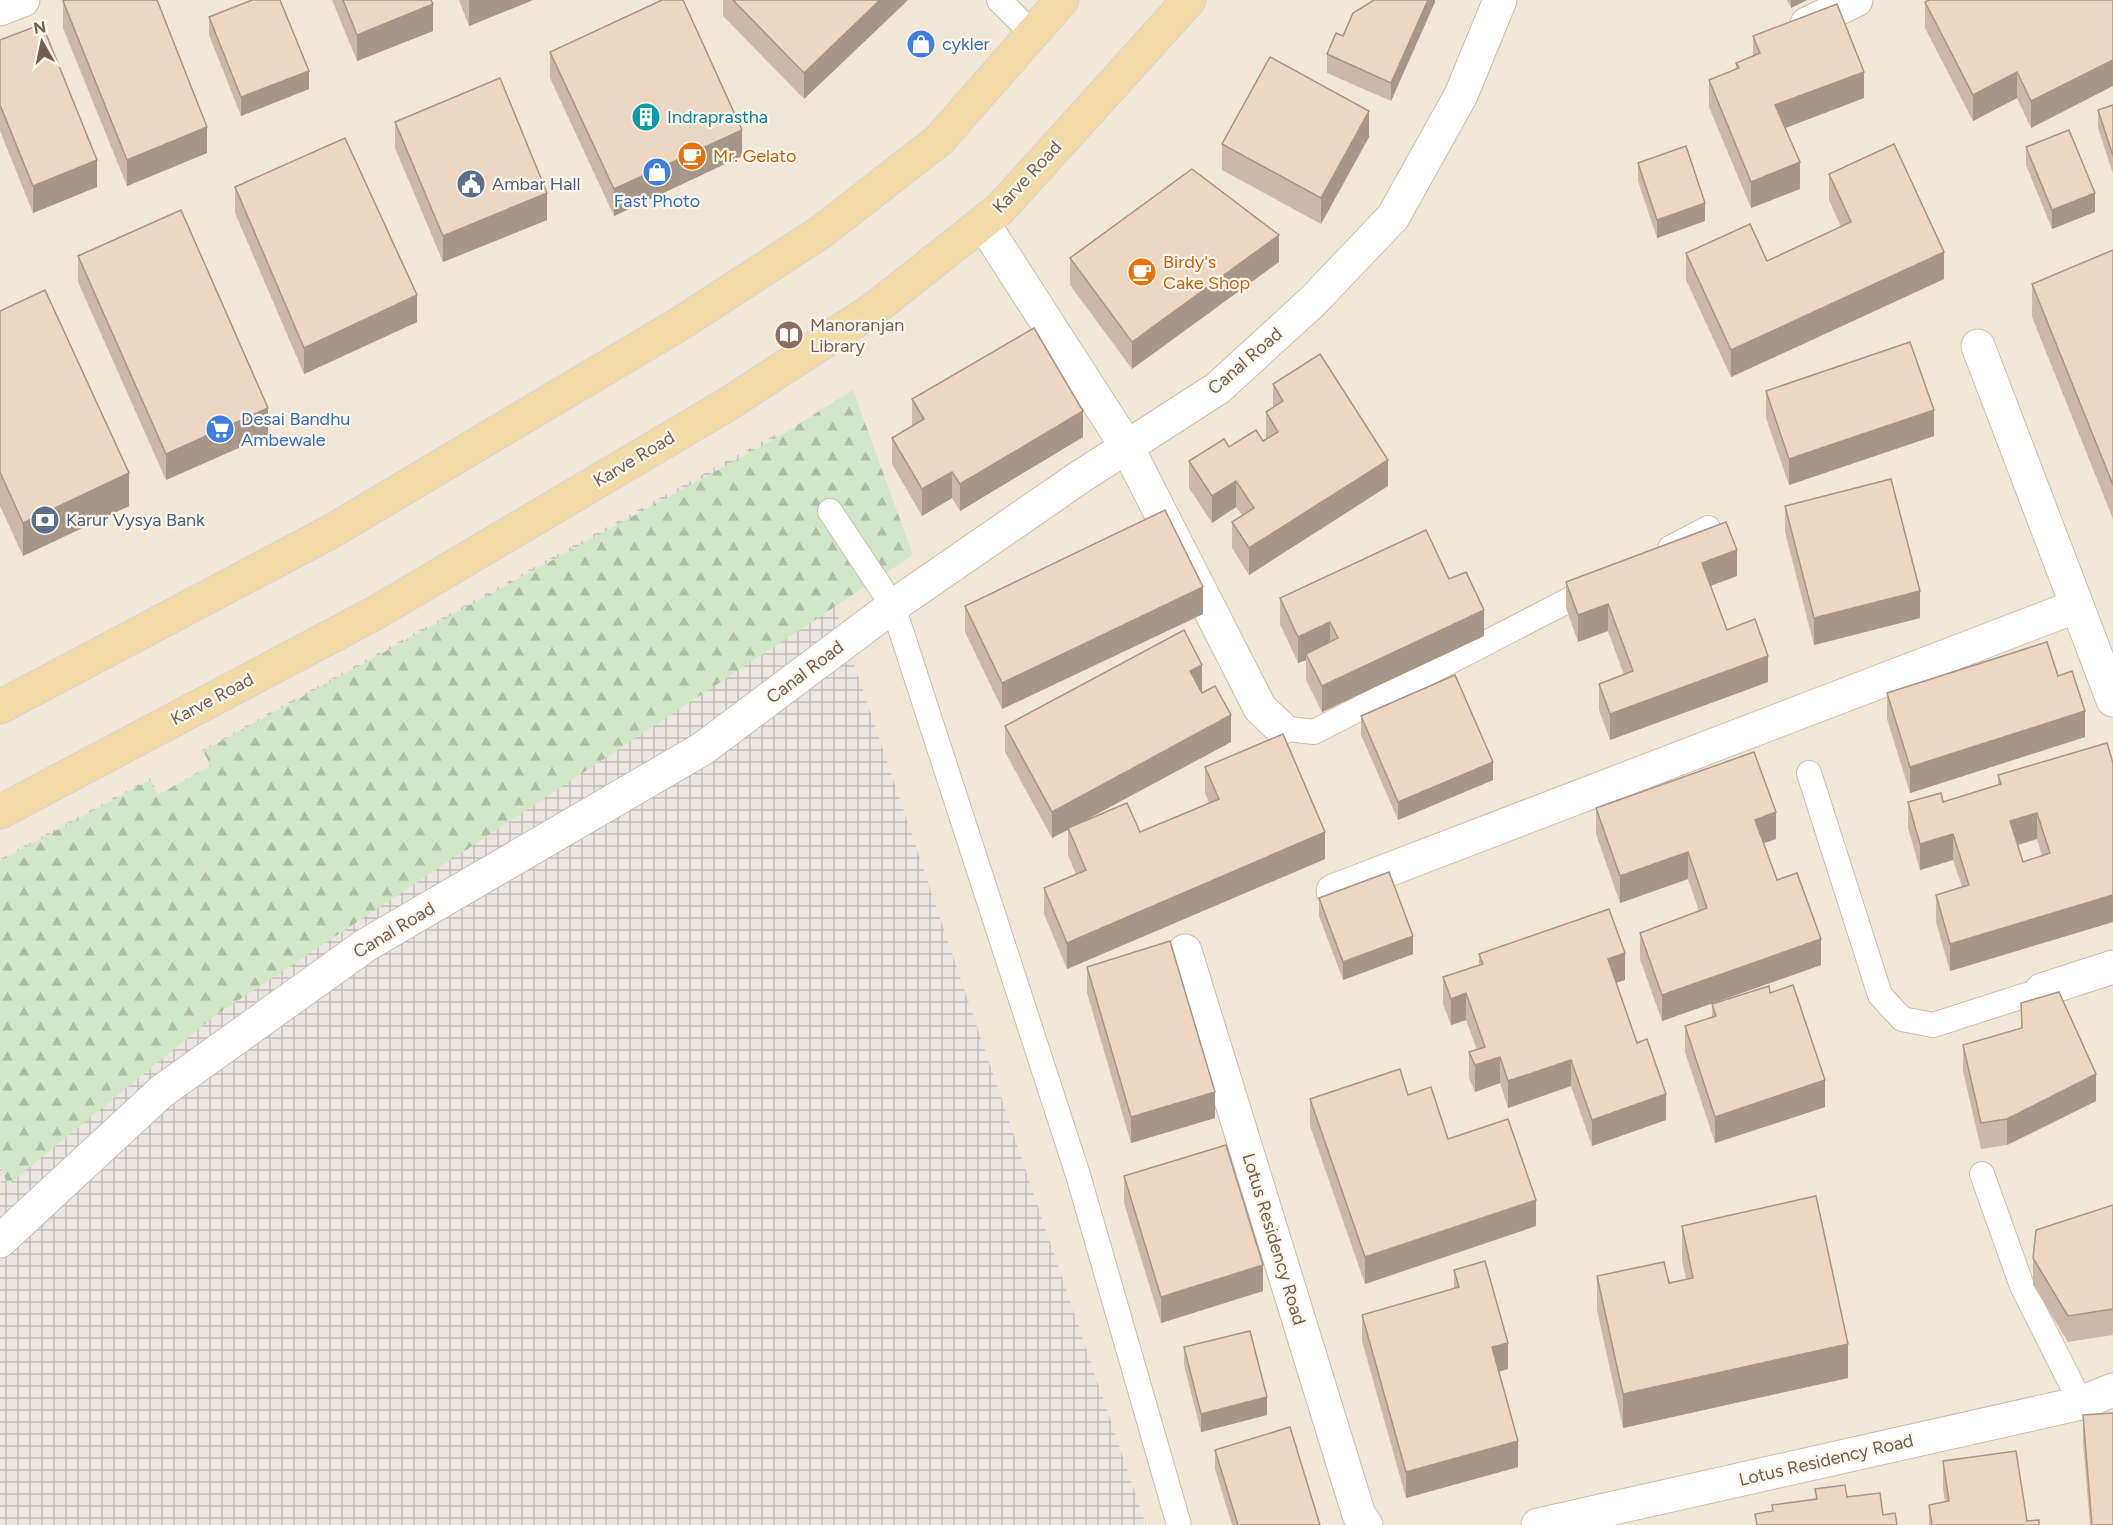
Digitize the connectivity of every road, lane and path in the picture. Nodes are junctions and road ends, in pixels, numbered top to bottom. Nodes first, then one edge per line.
1 (23, 0) edge
2 (999, 0) edge
3 (1062, 0) edge
4 (1189, 0) edge
5 (1500, 0) edge
6 (1856, 0) edge
7 (0, 9) edge
8 (1807, 24) edge
9 (1033, 34) junction
10 (983, 222) junction
11 (1978, 346) dead end
12 (1127, 447) junction
13 (830, 511) dead end
14 (1708, 528) edge
15 (1655, 555) edge
16 (1612, 577) edge
17 (893, 606) junction
18 (2077, 606) junction
19 (2113, 700) edge
20 (0, 706) edge
21 (1281, 728) joint
22 (1809, 773) dead end
23 (0, 812) edge
24 (1333, 891) edge
25 (1185, 951) dead end
26 (2113, 968) edge
27 (2042, 990) joint
28 (1982, 1174) dead end
29 (0, 1241) edge
30 (2113, 1390) edge
31 (2081, 1402) junction
32 (1179, 1525) edge
33 (1366, 1525) edge
34 (1538, 1525) edge

1 - 7 street
2 - 9 lane
3 - 9 main road
4 - 10 main road, Karve Road
5 - 12 street, Canal Road
6 - 8 street
9 - 20 main road
10 - 12 street
10 - 23 main road, Karve Road
11 - 18 street
12 - 17 street, Canal Road
12 - 21 street
13 - 17 lane
14 - 15 lane
16 - 21 lane
17 - 29 street, Canal Road
17 - 32 lane
18 - 19 street
18 - 24 street
22 - 27 lane
25 - 33 street, Lotus Residency Road
26 - 27 street
28 - 31 lane
30 - 31 street, Lotus Residency Road
31 - 34 street, Lotus Residency Road

